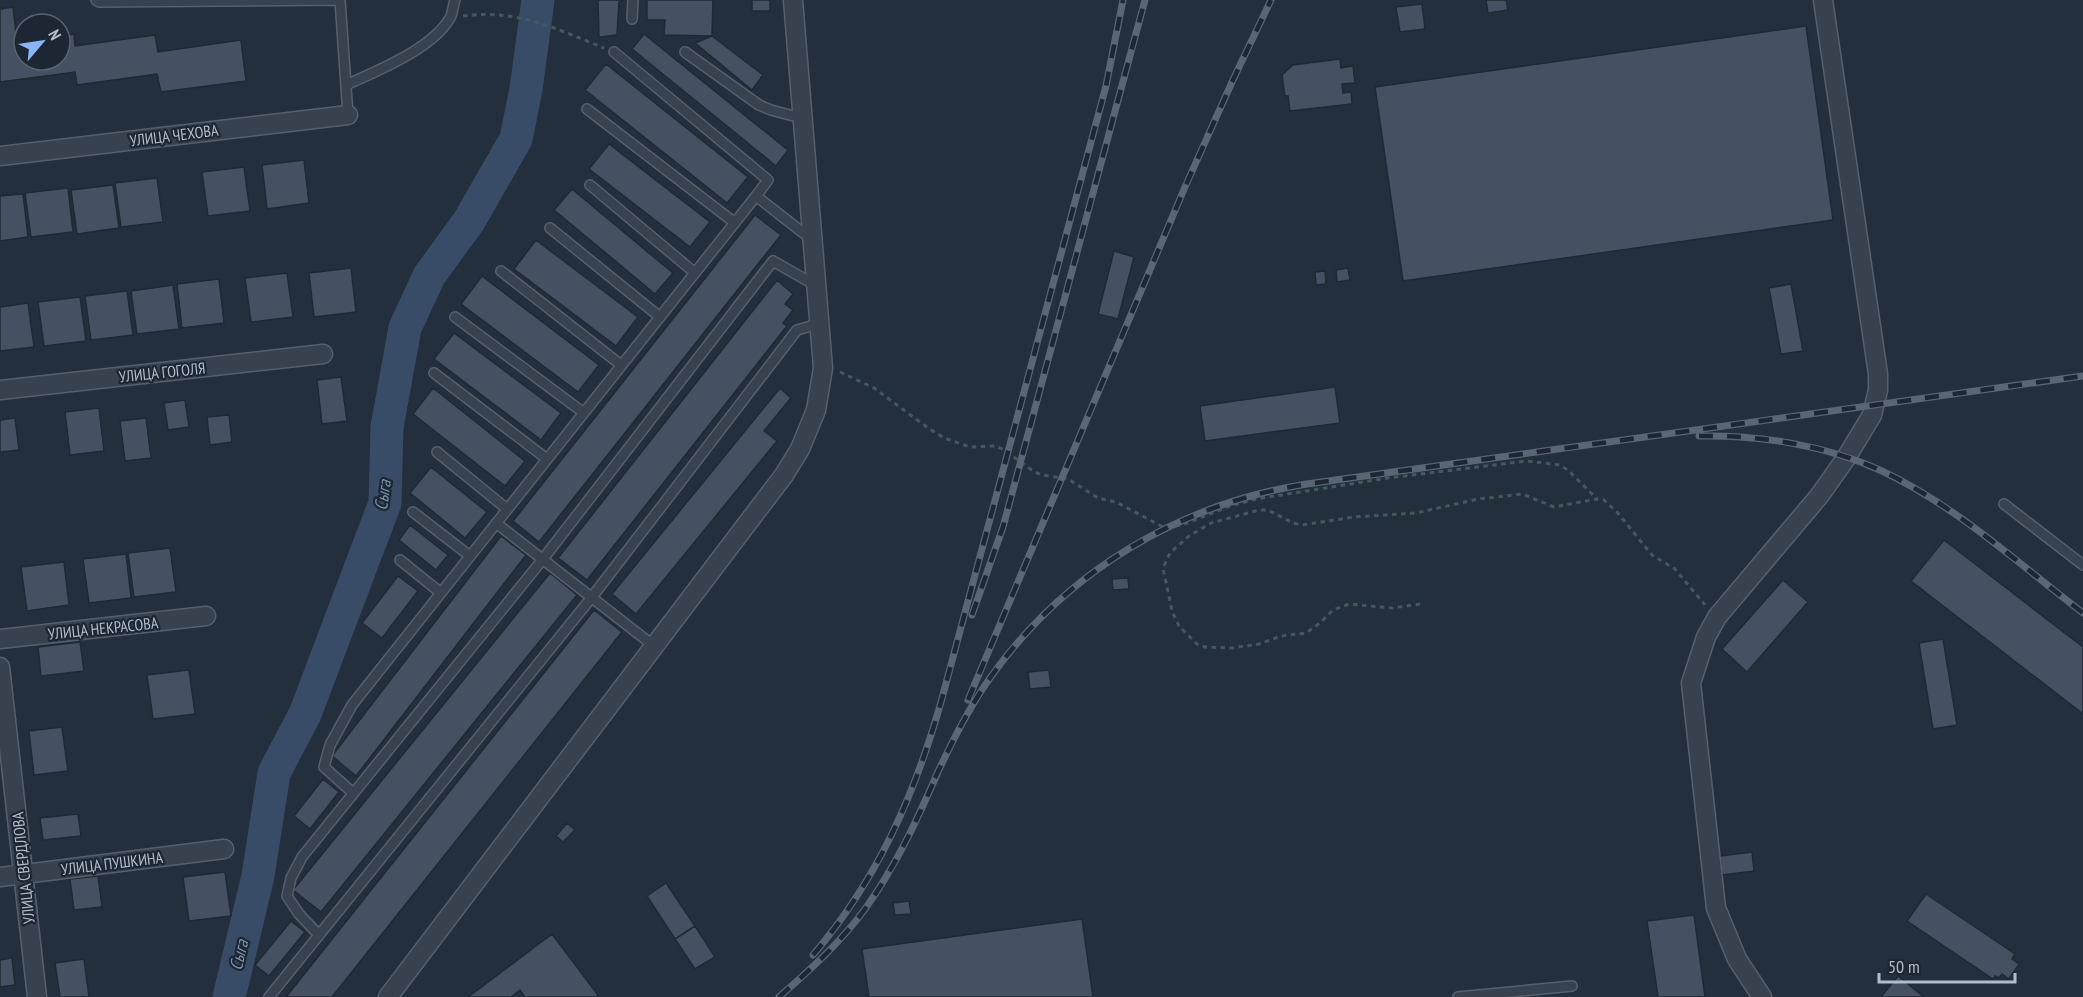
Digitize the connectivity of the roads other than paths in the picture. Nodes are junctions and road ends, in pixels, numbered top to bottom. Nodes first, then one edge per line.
1 (96, 0) edge
2 (455, 0) edge
3 (633, 0) edge
4 (1823, 0) edge
5 (792, 2) edge
6 (632, 19) dead end
7 (614, 52) road end
8 (685, 52) dead end
9 (346, 85) junction
10 (587, 109) dead end
11 (348, 115) joint
12 (801, 118) junction
13 (0, 156) edge
14 (590, 185) dead end
15 (756, 196) junction
16 (735, 223) junction
17 (550, 228) dead end
18 (811, 239) junction
19 (501, 271) dead end
20 (695, 273) junction
21 (814, 285) junction
22 (455, 317) dead end
23 (660, 317) junction
24 (818, 324) junction
25 (323, 354) dead end
26 (621, 365) junction
27 (434, 373) dead end
28 (0, 390) edge
29 (584, 413) junction
30 (437, 452) dead end
31 (547, 459) junction
32 (2004, 504) dead end
33 (507, 509) junction
34 (413, 512) dead end
35 (496, 523) junction
36 (470, 556) junction
37 (543, 559) junction
38 (400, 560) dead end
39 (2083, 565) edge
40 (441, 593) junction
41 (592, 597) junction
42 (206, 616) dead end
43 (0, 639) edge
44 (654, 646) junction
45 (0, 667) edge
46 (353, 794) junction
47 (224, 849) dead end
48 (23, 874) junction
49 (0, 877) edge
50 (320, 935) junction
51 (1572, 986) dead end
52 (37, 997) edge
53 (269, 997) edge
54 (388, 997) edge
55 (1458, 997) edge
56 (1762, 997) edge

1 - 9 lane
2 - 9 lane
3 - 6 lane
4 - 56 street
5 - 12 street
7 - 15 lane
8 - 12 lane
9 - 11 lane
10 - 16 lane
11 - 13 street, УЛИЦА ЧЕХОВА
12 - 18 street
14 - 20 lane
15 - 16 lane
15 - 18 lane
16 - 20 lane
17 - 23 lane
18 - 21 street
19 - 26 lane
20 - 23 lane
21 - 24 street
21 - 37 lane
22 - 29 lane
23 - 26 lane
24 - 41 lane
24 - 44 street
25 - 28 street, УЛИЦА ГОГОЛЯ
26 - 29 lane
27 - 31 lane
29 - 31 lane
30 - 33 lane
31 - 33 lane
32 - 39 lane
33 - 35 lane
34 - 36 lane
35 - 36 lane
35 - 37 lane
36 - 40 lane
37 - 41 lane
37 - 46 lane
38 - 40 lane
40 - 46 lane
41 - 44 lane
41 - 50 lane
42 - 43 street, УЛИЦА НЕКРАСОВА
44 - 54 street
45 - 48 street, УЛИЦА СВЕРДЛОВА
46 - 50 lane
47 - 48 street, УЛИЦА ПУШКИНА
48 - 49 street, УЛИЦА ПУШКИНА
48 - 52 street, УЛИЦА СВЕРДЛОВА
50 - 53 lane
51 - 55 lane

